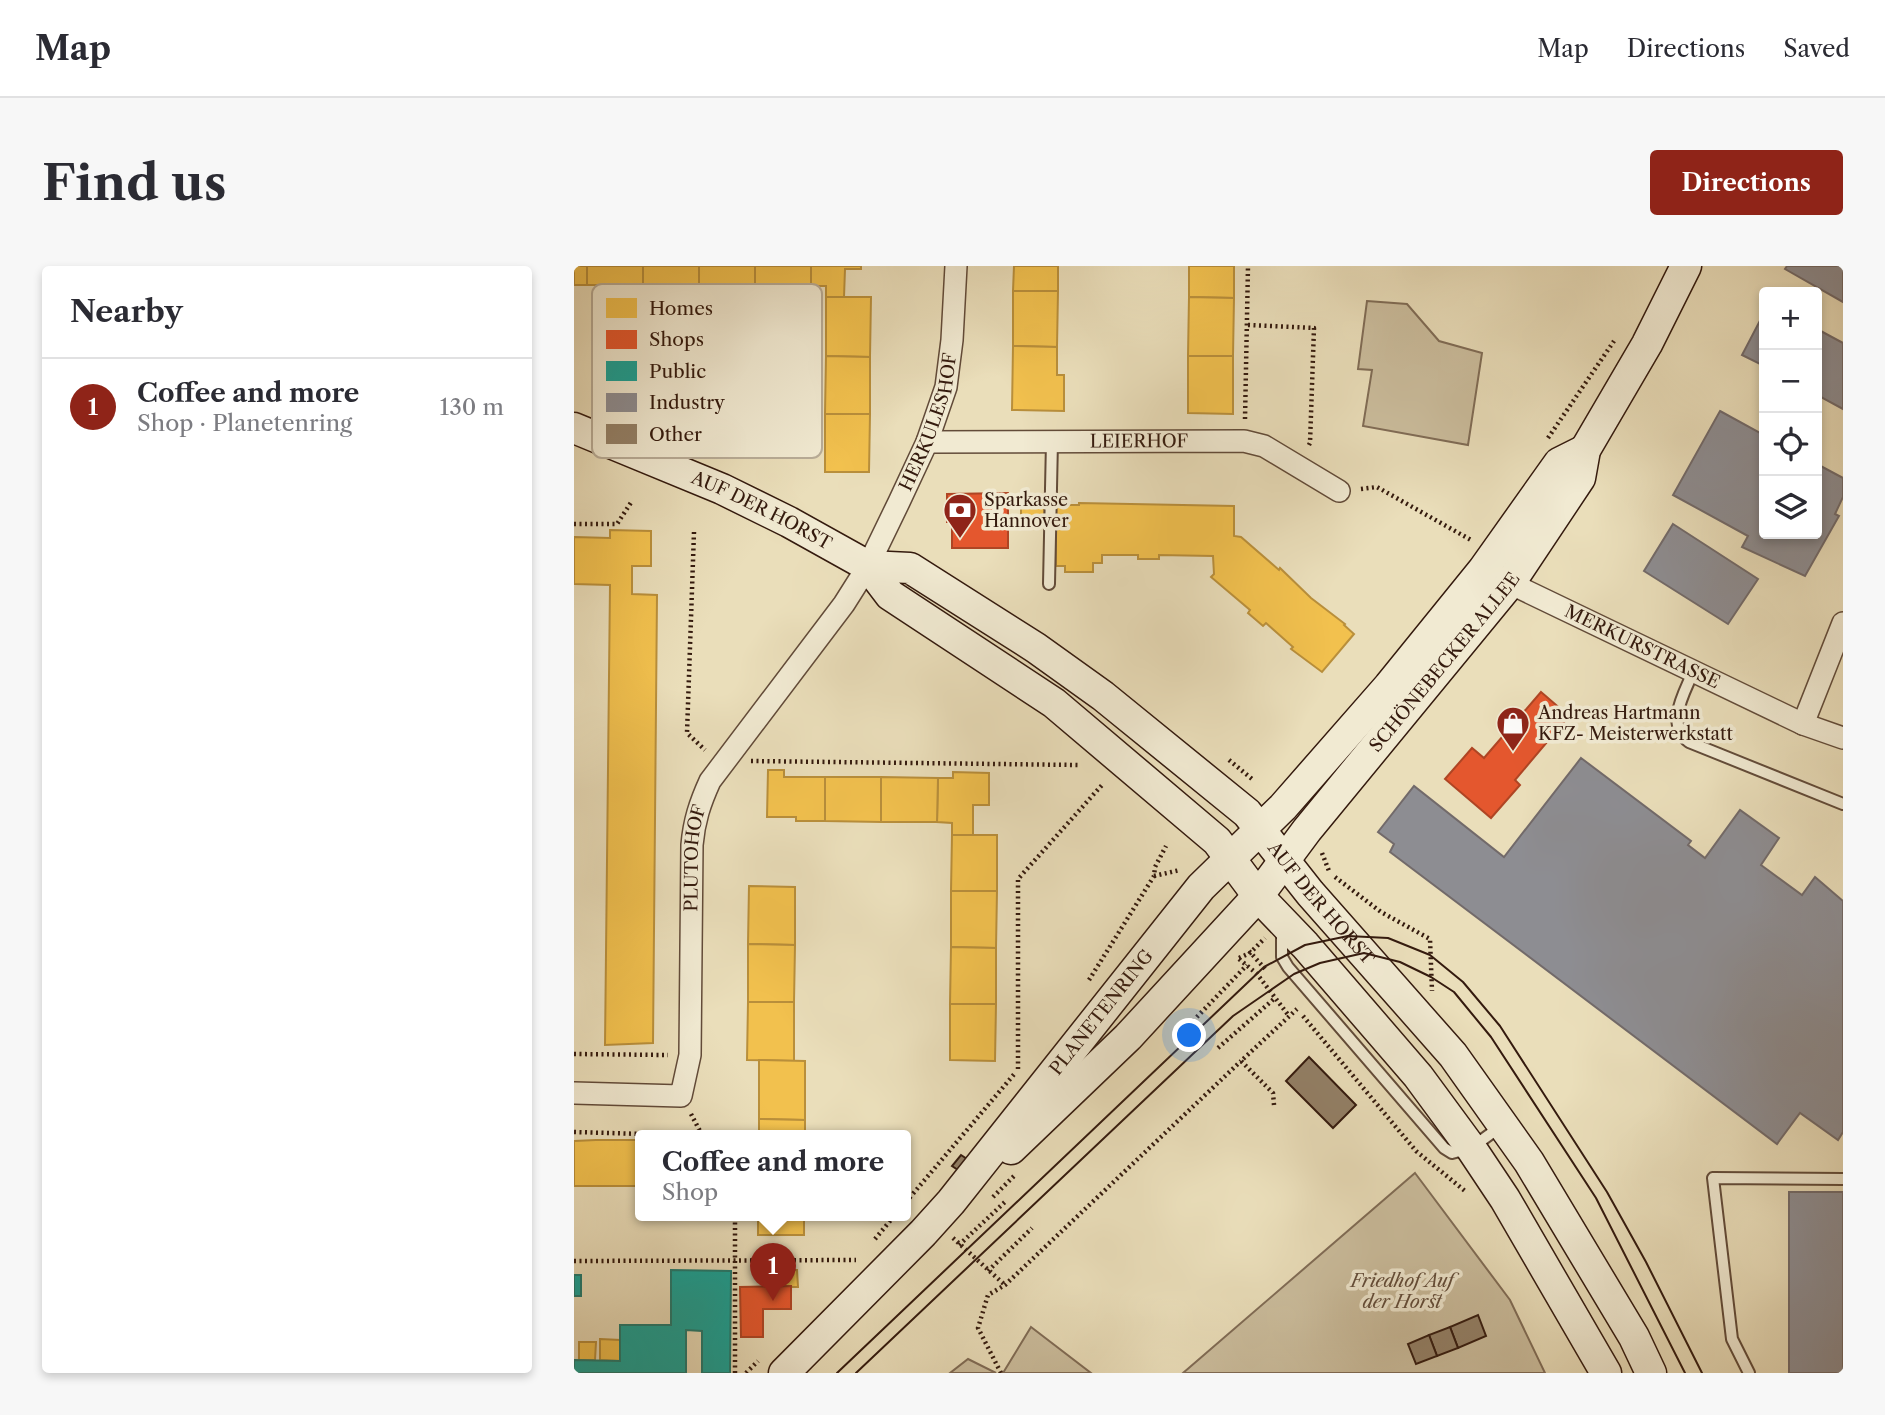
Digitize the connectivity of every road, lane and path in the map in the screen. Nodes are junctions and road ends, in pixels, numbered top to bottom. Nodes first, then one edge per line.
1 (956, 266) edge
2 (1248, 266) edge
3 (1686, 266) edge
4 (1248, 324) junction
5 (1615, 340) dead end
6 (574, 428) edge
7 (592, 435) edge
8 (1244, 441) junction
9 (927, 442) junction
10 (1052, 442) junction
11 (1545, 443) dead end
12 (1585, 450) junction
13 (647, 458) edge
14 (1299, 467) junction
15 (1339, 491) joint
16 (632, 501) dead end
17 (574, 524) edge
18 (694, 532) dead end
19 (1480, 556) junction
20 (867, 566) junction
21 (1510, 583) junction
22 (1049, 584) dead end
23 (1843, 623) edge
24 (1693, 672) junction
25 (1802, 724) junction
26 (1843, 738) edge
27 (724, 763) junction
28 (1078, 765) dead end
29 (1102, 785) dead end
30 (1843, 804) edge
31 (1259, 829) junction
32 (1166, 846) dead end
33 (1229, 858) junction
34 (1285, 862) junction
35 (1187, 868) dead end
36 (1329, 873) dead end
37 (1154, 876) junction
38 (1258, 896) junction
39 (1238, 959) dead end
40 (1247, 965) junction
41 (1088, 982) dead end
42 (1432, 993) dead end
43 (1275, 998) junction
44 (1289, 1016) junction
45 (1193, 1021) dead end
46 (1218, 1048) dead end
47 (574, 1054) edge
48 (690, 1055) junction
49 (1027, 1059) dead end
50 (1241, 1061) junction
51 (1018, 1069) junction
52 (574, 1093) edge
53 (1274, 1105) dead end
54 (1503, 1125) junction
55 (574, 1132) edge
56 (635, 1134) edge
57 (1471, 1149) junction
58 (1843, 1179) edge
59 (1466, 1192) dead end
60 (911, 1196) edge
61 (1007, 1200) dead end
62 (951, 1202) junction
63 (735, 1221) edge
64 (1032, 1228) dead end
65 (952, 1238) dead end
66 (960, 1245) junction
67 (856, 1260) dead end
68 (574, 1261) edge
69 (735, 1262) junction
70 (988, 1271) junction
71 (1005, 1285) junction
72 (735, 1373) edge
73 (784, 1373) edge
74 (1001, 1373) edge
75 (1606, 1373) edge
76 (1651, 1373) edge
77 (1749, 1373) edge

1 - 9 street, HERKULESHOF
2 - 4 path
3 - 12 street, SCHÖNEBECKER ALLEE
4 - 8 path
4 - 14 path
5 - 11 path
6 - 7 street, AUF DER HORST
8 - 10 street, LEIERHOF
8 - 14 street, LEIERHOF
9 - 10 street, LEIERHOF
9 - 20 street, HERKULESHOF
10 - 22 lane
12 - 19 street, SCHÖNEBECKER ALLEE
12 - 21 street, SCHÖNEBECKER ALLEE
13 - 20 street, AUF DER HORST
14 - 15 street, LEIERHOF
15 - 19 path
16 - 17 path
18 - 27 path
19 - 21 street, MERKURSTRASSE
19 - 31 street, SCHÖNEBECKER ALLEE
20 - 27 street, PLUTOHOF
20 - 31 street, AUF DER HORST
20 - 33 street, AUF DER HORST
21 - 24 street, MERKURSTRASSE
21 - 34 street, SCHÖNEBECKER ALLEE
23 - 25 street
24 - 25 street, MERKURSTRASSE
24 - 30 lane
25 - 26 street, MERKURSTRASSE
27 - 28 path
27 - 48 street, PLUTOHOF
29 - 51 path
31 - 33 street, PLANETENRING
31 - 34 street, AUF DER HORST
32 - 37 path
33 - 38 street, AUF DER HORST
33 - 62 street, PLANETENRING
34 - 38 street, PLANETENRING
34 - 54 street, AUF DER HORST
35 - 37 path
36 - 42 path
37 - 41 path
38 - 57 street, AUF DER HORST
38 - 62 street, PLANETENRING
39 - 40 path
40 - 43 path
40 - 45 path
43 - 44 path
43 - 46 path
44 - 50 path
44 - 59 path
47 - 48 path
48 - 52 street, PLUTOHOF
49 - 51 path
50 - 53 path
50 - 71 path
51 - 60 path
54 - 57 lane
54 - 76 street, AUF DER HORST
55 - 56 path
57 - 75 street, AUF DER HORST
58 - 77 lane
61 - 66 path
62 - 73 street, PLANETENRING
63 - 69 path
64 - 70 path
65 - 66 path
66 - 70 path
67 - 69 path
68 - 69 path
69 - 72 path
70 - 71 path
71 - 74 path

